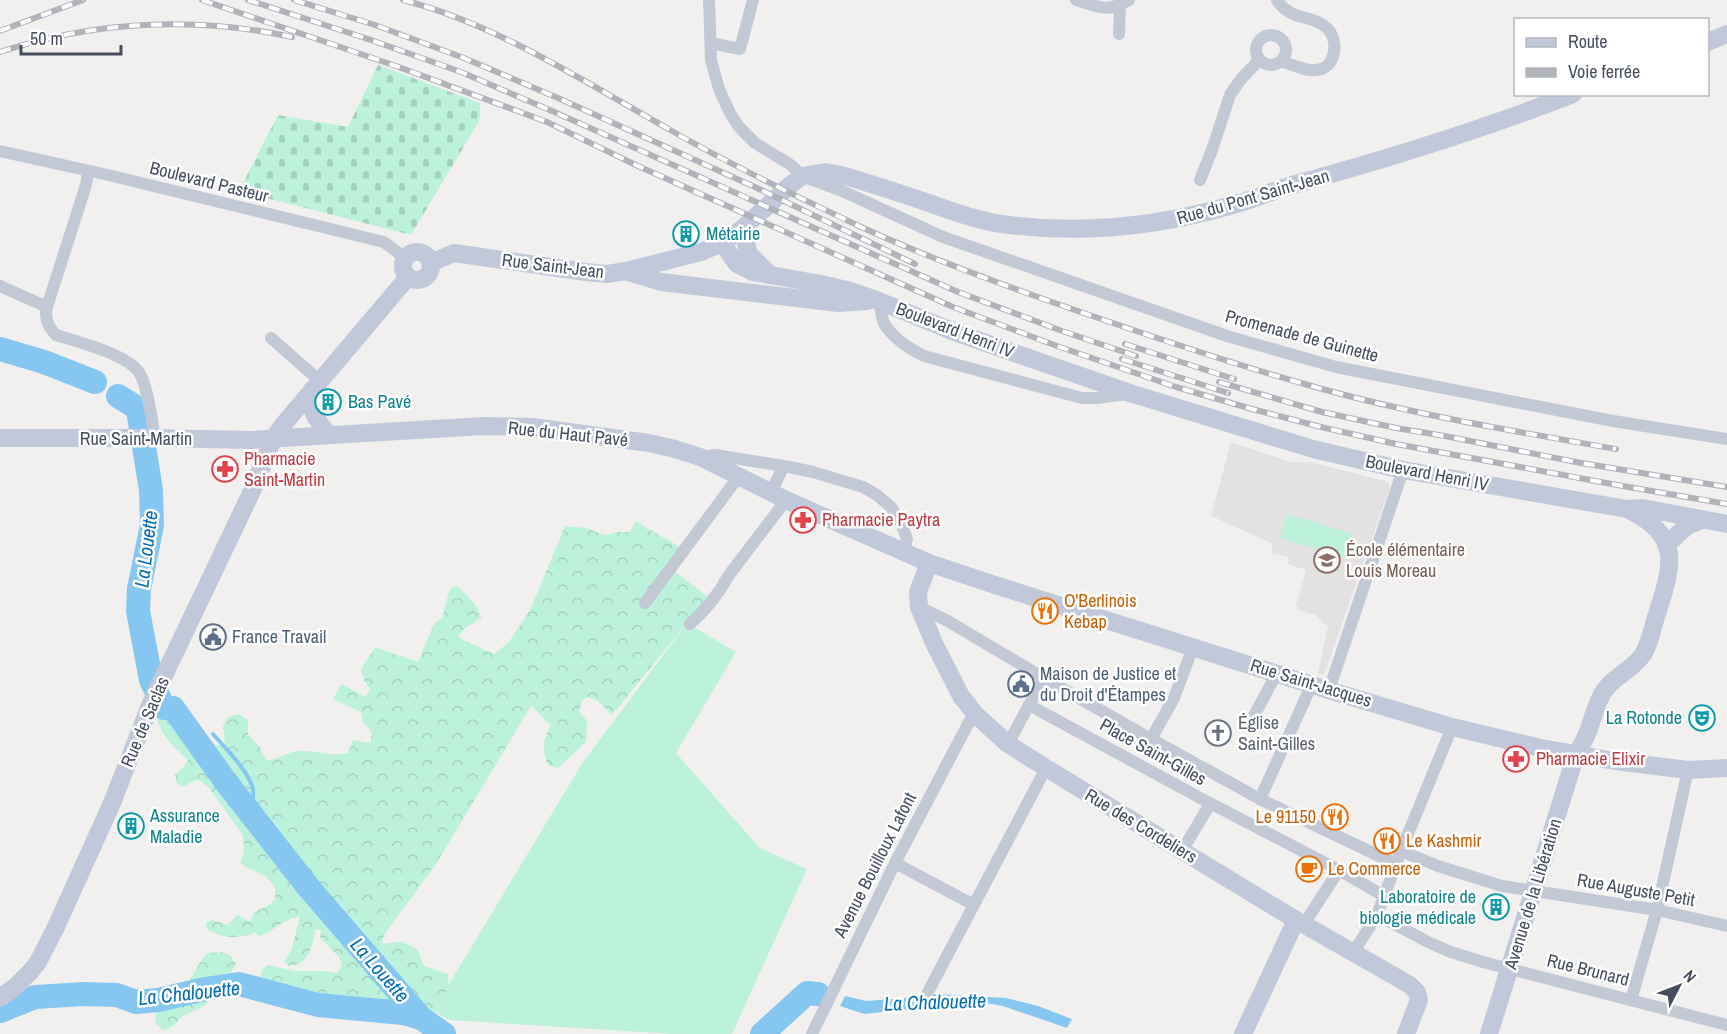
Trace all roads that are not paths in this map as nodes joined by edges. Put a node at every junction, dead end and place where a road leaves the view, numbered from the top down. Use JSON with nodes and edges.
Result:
{"nodes":[{"id":1,"x":709,"y":0,"type":"edge"},
{"id":2,"x":753,"y":0,"type":"edge"},
{"id":3,"x":1076,"y":0,"type":"edge"},
{"id":4,"x":1277,"y":0,"type":"edge"},
{"id":5,"x":1124,"y":3,"type":"edge"},
{"id":6,"x":1119,"y":34,"type":"dead end"},
{"id":7,"x":1727,"y":34,"type":"edge"},
{"id":8,"x":1709,"y":41,"type":"edge"},
{"id":9,"x":711,"y":44,"type":"junction"},
{"id":10,"x":1259,"y":60,"type":"junction"},
{"id":11,"x":1281,"y":61,"type":"junction"},
{"id":12,"x":1567,"y":96,"type":"edge"},
{"id":13,"x":0,"y":151,"type":"edge"},
{"id":14,"x":88,"y":171,"type":"junction"},
{"id":15,"x":1200,"y":180,"type":"dead end"},
{"id":16,"x":795,"y":182,"type":"junction"},
{"id":17,"x":891,"y":190,"type":"junction"},
{"id":18,"x":883,"y":211,"type":"junction"},
{"id":19,"x":742,"y":229,"type":"junction"},
{"id":20,"x":722,"y":243,"type":"junction"},
{"id":21,"x":405,"y":258,"type":"junction"},
{"id":22,"x":430,"y":263,"type":"junction"},
{"id":23,"x":626,"y":271,"type":"junction"},
{"id":24,"x":769,"y":274,"type":"junction"},
{"id":25,"x":408,"y":277,"type":"junction"},
{"id":26,"x":0,"y":286,"type":"edge"},
{"id":27,"x":879,"y":301,"type":"junction"},
{"id":28,"x":47,"y":307,"type":"junction"},
{"id":29,"x":272,"y":338,"type":"dead end"},
{"id":30,"x":316,"y":386,"type":"junction"},
{"id":31,"x":1133,"y":394,"type":"junction"},
{"id":32,"x":329,"y":435,"type":"junction"},
{"id":33,"x":0,"y":438,"type":"edge"},
{"id":34,"x":154,"y":438,"type":"junction"},
{"id":35,"x":273,"y":439,"type":"junction"},
{"id":36,"x":1727,"y":439,"type":"edge"},
{"id":37,"x":700,"y":457,"type":"junction"},
{"id":38,"x":784,"y":465,"type":"junction"},
{"id":39,"x":1403,"y":471,"type":"junction"},
{"id":40,"x":739,"y":476,"type":"junction"},
{"id":41,"x":779,"y":496,"type":"junction"},
{"id":42,"x":1627,"y":509,"type":"junction"},
{"id":43,"x":1702,"y":520,"type":"junction"},
{"id":44,"x":1727,"y":524,"type":"edge"},
{"id":45,"x":1666,"y":545,"type":"junction"},
{"id":46,"x":904,"y":552,"type":"junction"},
{"id":47,"x":929,"y":563,"type":"junction"},
{"id":48,"x":645,"y":603,"type":"dead end"},
{"id":49,"x":919,"y":607,"type":"junction"},
{"id":50,"x":690,"y":624,"type":"dead end"},
{"id":51,"x":1193,"y":646,"type":"junction"},
{"id":52,"x":1277,"y":673,"type":"junction"},
{"id":53,"x":1044,"y":678,"type":"junction"},
{"id":54,"x":1320,"y":687,"type":"junction"},
{"id":55,"x":1029,"y":705,"type":"junction"},
{"id":56,"x":976,"y":716,"type":"junction"},
{"id":57,"x":1250,"y":723,"type":"dead end"},
{"id":58,"x":1452,"y":727,"type":"junction"},
{"id":59,"x":1151,"y":739,"type":"junction"},
{"id":60,"x":1008,"y":744,"type":"junction"},
{"id":61,"x":1576,"y":754,"type":"junction"},
{"id":62,"x":1046,"y":768,"type":"junction"},
{"id":63,"x":1727,"y":768,"type":"edge"},
{"id":64,"x":1688,"y":770,"type":"junction"},
{"id":65,"x":1260,"y":799,"type":"junction"},
{"id":66,"x":1210,"y":804,"type":"junction"},
{"id":67,"x":1182,"y":851,"type":"junction"},
{"id":68,"x":1401,"y":851,"type":"junction"},
{"id":69,"x":895,"y":863,"type":"junction"},
{"id":70,"x":1396,"y":864,"type":"junction"},
{"id":71,"x":1339,"y":870,"type":"junction"},
{"id":72,"x":1535,"y":891,"type":"junction"},
{"id":73,"x":1384,"y":896,"type":"junction"},
{"id":74,"x":974,"y":905,"type":"junction"},
{"id":75,"x":1657,"y":910,"type":"junction"},
{"id":76,"x":1377,"y":915,"type":"junction"},
{"id":77,"x":1300,"y":922,"type":"junction"},
{"id":78,"x":1727,"y":926,"type":"edge"},
{"id":79,"x":1353,"y":953,"type":"junction"},
{"id":80,"x":1510,"y":969,"type":"junction"},
{"id":81,"x":928,"y":992,"type":"dead end"},
{"id":82,"x":1,"y":995,"type":"edge"},
{"id":83,"x":1631,"y":1000,"type":"junction"},
{"id":84,"x":1727,"y":1025,"type":"edge"},
{"id":85,"x":812,"y":1034,"type":"edge"},
{"id":86,"x":1243,"y":1034,"type":"edge"},
{"id":87,"x":1406,"y":1034,"type":"edge"},
{"id":88,"x":1489,"y":1034,"type":"edge"}],
"edges":[{"from":1,"to":9,"type":"street","name":"Promenade de Guinette"},
{"from":2,"to":9,"type":"street"},
{"from":3,"to":5,"type":"street"},
{"from":4,"to":11,"type":"street"},
{"from":5,"to":6,"type":"street"},
{"from":7,"to":8,"type":"street"},
{"from":9,"to":16,"type":"street","name":"Promenade de Guinette"},
{"from":10,"to":11,"type":"street"},
{"from":10,"to":11,"type":"street"},
{"from":10,"to":15,"type":"street"},
{"from":12,"to":17,"type":"street","name":"Rue du Pont Saint-Jean"},
{"from":13,"to":14,"type":"street","name":"Boulevard Pasteur"},
{"from":14,"to":21,"type":"street","name":"Boulevard Pasteur"},
{"from":14,"to":28,"type":"street"},
{"from":16,"to":17,"type":"street","name":"Rue du Pont Saint-Jean"},
{"from":16,"to":18,"type":"street","name":"Promenade de Guinette"},
{"from":16,"to":19,"type":"street","name":"Rue Saint-Jean"},
{"from":17,"to":18,"type":"street"},
{"from":18,"to":36,"type":"street","name":"Promenade de Guinette"},
{"from":19,"to":20,"type":"street","name":"Rue Saint-Jean"},
{"from":19,"to":24,"type":"street"},
{"from":20,"to":23,"type":"street","name":"Rue Saint-Jean"},
{"from":20,"to":24,"type":"street","name":"Boulevard Henri IV"},
{"from":21,"to":22,"type":"street"},
{"from":21,"to":25,"type":"street"},
{"from":22,"to":23,"type":"street","name":"Rue Saint-Jean"},
{"from":22,"to":25,"type":"street"},
{"from":23,"to":27,"type":"street","name":"Boulevard Henri IV"},
{"from":24,"to":27,"type":"street","name":"Boulevard Henri IV"},
{"from":25,"to":30,"type":"street"},
{"from":26,"to":28,"type":"street"},
{"from":27,"to":31,"type":"street","name":"Boulevard Henri IV"},
{"from":27,"to":31,"type":"street","name":"Boulevard Henri IV"},
{"from":28,"to":34,"type":"street"},
{"from":29,"to":30,"type":"street"},
{"from":30,"to":32,"type":"street"},
{"from":30,"to":35,"type":"street"},
{"from":31,"to":39,"type":"street","name":"Boulevard Henri IV"},
{"from":32,"to":35,"type":"street","name":"Rue du Haut Pavé"},
{"from":32,"to":37,"type":"street","name":"Rue du Haut Pavé"},
{"from":33,"to":34,"type":"street","name":"Rue Saint-Martin"},
{"from":34,"to":35,"type":"street","name":"Rue Saint-Martin"},
{"from":35,"to":82,"type":"street","name":"Rue de Saclas"},
{"from":37,"to":38,"type":"street"},
{"from":37,"to":40,"type":"street","name":"Rue du Haut Pavé"},
{"from":38,"to":41,"type":"street"},
{"from":38,"to":46,"type":"street"},
{"from":39,"to":42,"type":"street","name":"Boulevard Henri IV"},
{"from":39,"to":54,"type":"street"},
{"from":40,"to":41,"type":"street","name":"Rue du Haut Pavé"},
{"from":40,"to":48,"type":"street"},
{"from":41,"to":46,"type":"street","name":"Rue du Haut Pavé"},
{"from":41,"to":50,"type":"street"},
{"from":42,"to":43,"type":"street","name":"Boulevard Henri IV"},
{"from":42,"to":45,"type":"street"},
{"from":43,"to":44,"type":"street","name":"Boulevard Henri IV"},
{"from":43,"to":45,"type":"street"},
{"from":45,"to":61,"type":"street","name":"Avenue de la Libération"},
{"from":46,"to":47,"type":"street","name":"Rue Saint-Jacques"},
{"from":47,"to":49,"type":"street"},
{"from":47,"to":51,"type":"street","name":"Rue Saint-Jacques"},
{"from":49,"to":53,"type":"street","name":"Place Saint-Gilles"},
{"from":49,"to":56,"type":"street","name":"Rue des Cordeliers"},
{"from":51,"to":52,"type":"street","name":"Rue Saint-Jacques"},
{"from":51,"to":59,"type":"street"},
{"from":52,"to":54,"type":"street","name":"Rue Saint-Jacques"},
{"from":52,"to":57,"type":"street"},
{"from":53,"to":55,"type":"street"},
{"from":53,"to":59,"type":"street","name":"Place Saint-Gilles"},
{"from":54,"to":58,"type":"street","name":"Rue Saint-Jacques"},
{"from":54,"to":65,"type":"street"},
{"from":55,"to":60,"type":"street"},
{"from":55,"to":66,"type":"street","name":"Place Saint-Gilles"},
{"from":56,"to":60,"type":"street","name":"Rue des Cordeliers"},
{"from":56,"to":69,"type":"street","name":"Avenue Bouilloux Lafont"},
{"from":58,"to":61,"type":"street","name":"Rue Saint-Jacques"},
{"from":58,"to":68,"type":"street"},
{"from":59,"to":65,"type":"street","name":"Place Saint-Gilles"},
{"from":60,"to":62,"type":"street","name":"Rue des Cordeliers"},
{"from":61,"to":64,"type":"street","name":"Rue Saint-Jacques"},
{"from":61,"to":72,"type":"street","name":"Avenue de la Libération"},
{"from":62,"to":67,"type":"street","name":"Rue des Cordeliers"},
{"from":62,"to":74,"type":"street"},
{"from":63,"to":64,"type":"street","name":"Rue Saint-Jacques"},
{"from":64,"to":75,"type":"street"},
{"from":65,"to":70,"type":"street","name":"Place Saint-Gilles"},
{"from":66,"to":67,"type":"street"},
{"from":66,"to":71,"type":"street","name":"Place Saint-Gilles"},
{"from":67,"to":77,"type":"street","name":"Rue des Cordeliers"},
{"from":68,"to":70,"type":"street"},
{"from":68,"to":72,"type":"street","name":"Rue Auguste Petit"},
{"from":69,"to":74,"type":"street"},
{"from":69,"to":85,"type":"street","name":"Avenue Bouilloux Lafont"},
{"from":70,"to":73,"type":"street"},
{"from":71,"to":73,"type":"street","name":"Place Saint-Gilles"},
{"from":71,"to":77,"type":"street"},
{"from":72,"to":75,"type":"street","name":"Rue Auguste Petit"},
{"from":72,"to":80,"type":"street","name":"Avenue de la Libération"},
{"from":73,"to":76,"type":"street"},
{"from":74,"to":81,"type":"street"},
{"from":75,"to":78,"type":"street","name":"Rue Auguste Petit"},
{"from":75,"to":83,"type":"street"},
{"from":76,"to":79,"type":"street"},
{"from":76,"to":80,"type":"street","name":"Rue Brunard"},
{"from":77,"to":79,"type":"street","name":"Rue des Cordeliers"},
{"from":77,"to":86,"type":"street"},
{"from":79,"to":87,"type":"street","name":"Rue des Cordeliers"},
{"from":80,"to":83,"type":"street","name":"Rue Brunard"},
{"from":80,"to":88,"type":"street","name":"Avenue de la Libération"},
{"from":83,"to":84,"type":"street","name":"Rue Brunard"}]}
